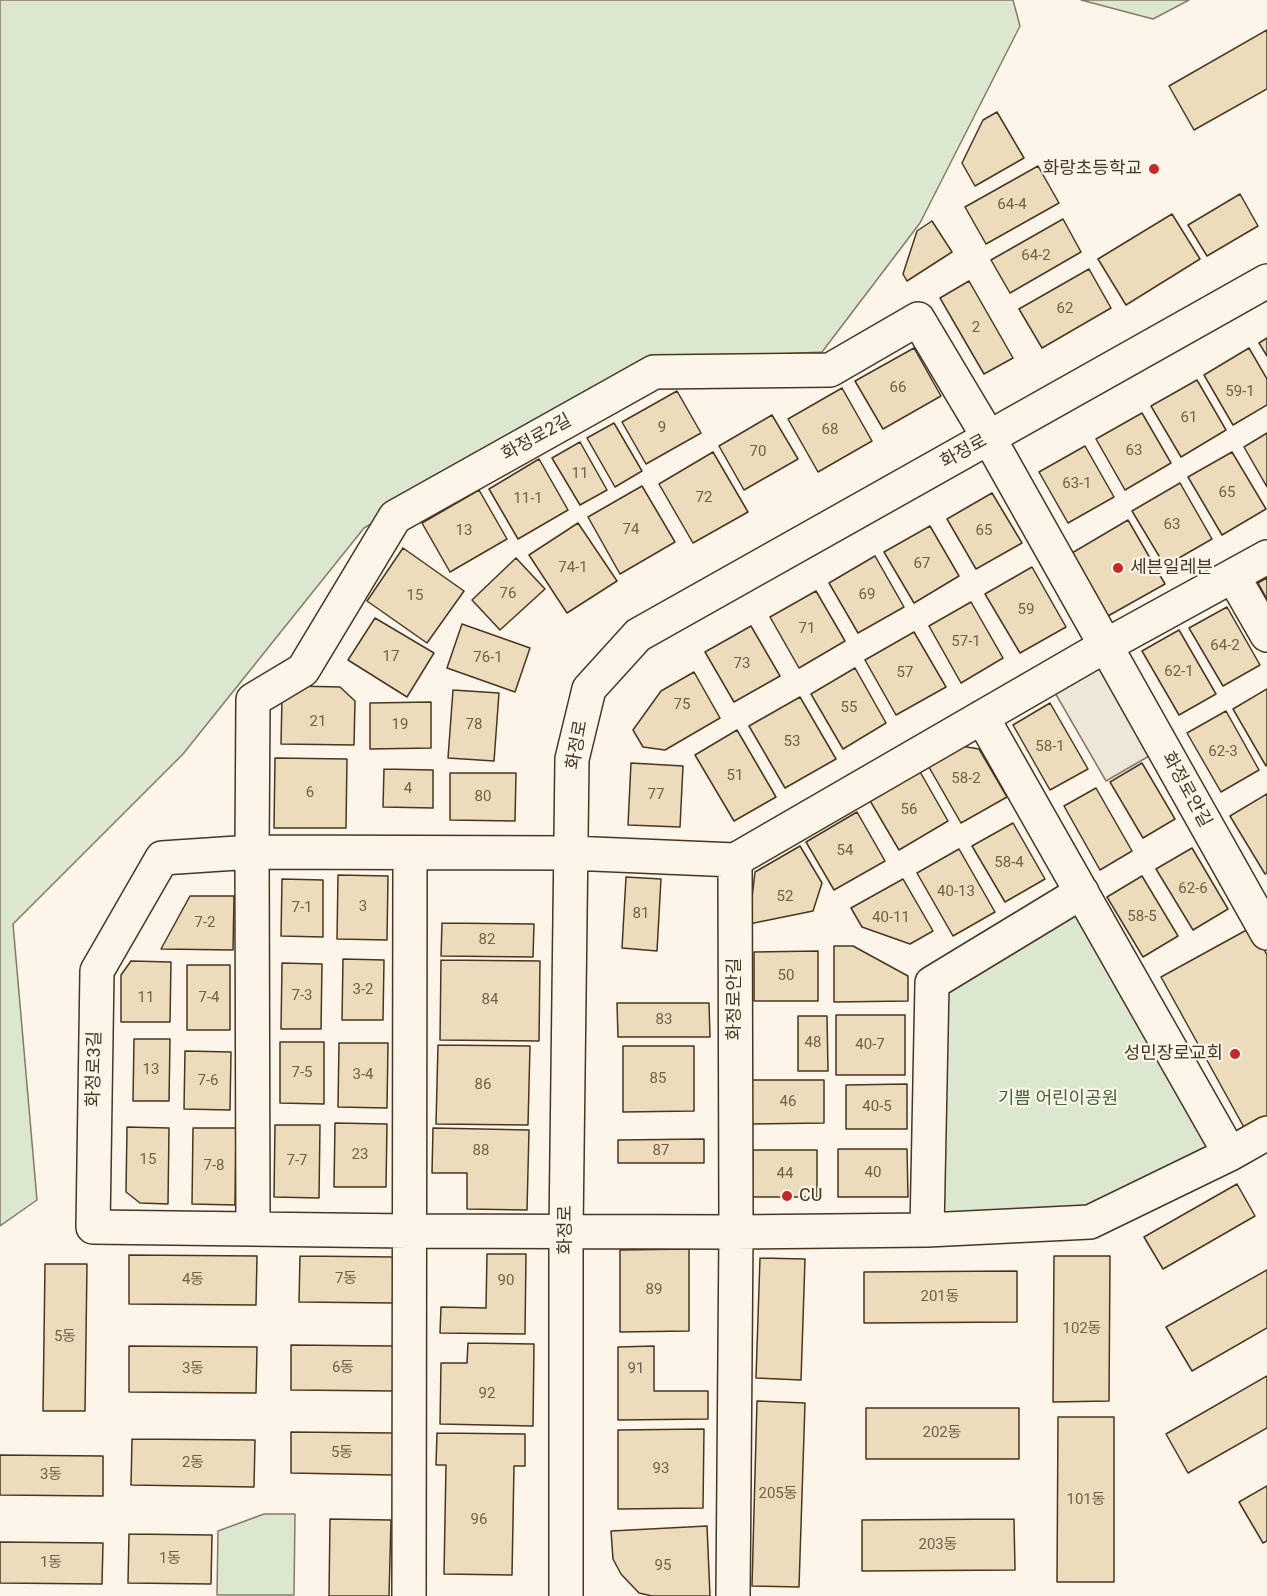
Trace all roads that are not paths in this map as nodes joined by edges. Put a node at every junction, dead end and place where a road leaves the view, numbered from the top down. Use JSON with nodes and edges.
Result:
{"nodes":[{"id":1,"x":1267,"y":281,"type":"edge"},
{"id":2,"x":988,"y":438,"type":"junction"},
{"id":3,"x":1267,"y":557,"type":"edge"},
{"id":4,"x":1233,"y":576,"type":"junction"},
{"id":5,"x":1267,"y":635,"type":"edge"},
{"id":6,"x":1105,"y":646,"type":"junction"},
{"id":7,"x":982,"y":717,"type":"junction"},
{"id":8,"x":252,"y":852,"type":"junction"},
{"id":9,"x":410,"y":853,"type":"junction"},
{"id":10,"x":570,"y":853,"type":"junction"},
{"id":11,"x":735,"y":860,"type":"junction"},
{"id":12,"x":1082,"y":892,"type":"junction"},
{"id":13,"x":1267,"y":933,"type":"edge"},
{"id":14,"x":1267,"y":1133,"type":"edge"},
{"id":15,"x":1230,"y":1154,"type":"junction"},
{"id":16,"x":253,"y":1229,"type":"junction"},
{"id":17,"x":927,"y":1230,"type":"junction"},
{"id":18,"x":408,"y":1231,"type":"junction"},
{"id":19,"x":566,"y":1231,"type":"junction"},
{"id":20,"x":736,"y":1232,"type":"junction"},
{"id":21,"x":409,"y":1596,"type":"edge"},
{"id":22,"x":566,"y":1596,"type":"edge"},
{"id":23,"x":733,"y":1596,"type":"edge"}],
"edges":[{"from":1,"to":2,"type":"street","name":"화정로"},
{"from":2,"to":6,"type":"street","name":"화정로안길"},
{"from":2,"to":8,"type":"street","name":"화정로2길"},
{"from":2,"to":10,"type":"street","name":"화정로"},
{"from":3,"to":4,"type":"street"},
{"from":4,"to":5,"type":"street"},
{"from":4,"to":6,"type":"street"},
{"from":6,"to":7,"type":"street"},
{"from":6,"to":13,"type":"street","name":"화정로안길"},
{"from":7,"to":11,"type":"street"},
{"from":7,"to":12,"type":"street"},
{"from":8,"to":9,"type":"street","name":"화정로3길"},
{"from":8,"to":16,"type":"street"},
{"from":8,"to":16,"type":"street","name":"화정로3길"},
{"from":9,"to":10,"type":"street","name":"화정로3길"},
{"from":9,"to":18,"type":"street"},
{"from":10,"to":11,"type":"street","name":"화정로3길"},
{"from":10,"to":19,"type":"street","name":"화정로"},
{"from":11,"to":20,"type":"street","name":"화정로안길"},
{"from":12,"to":15,"type":"street"},
{"from":12,"to":17,"type":"street"},
{"from":14,"to":15,"type":"street"},
{"from":15,"to":17,"type":"street"},
{"from":16,"to":18,"type":"street","name":"화정로3길"},
{"from":17,"to":20,"type":"street"},
{"from":18,"to":19,"type":"street","name":"화정로3길"},
{"from":18,"to":21,"type":"street"},
{"from":19,"to":20,"type":"street","name":"화정로3길"},
{"from":19,"to":22,"type":"street","name":"화정로"},
{"from":20,"to":23,"type":"street","name":"화정로안길"}]}
